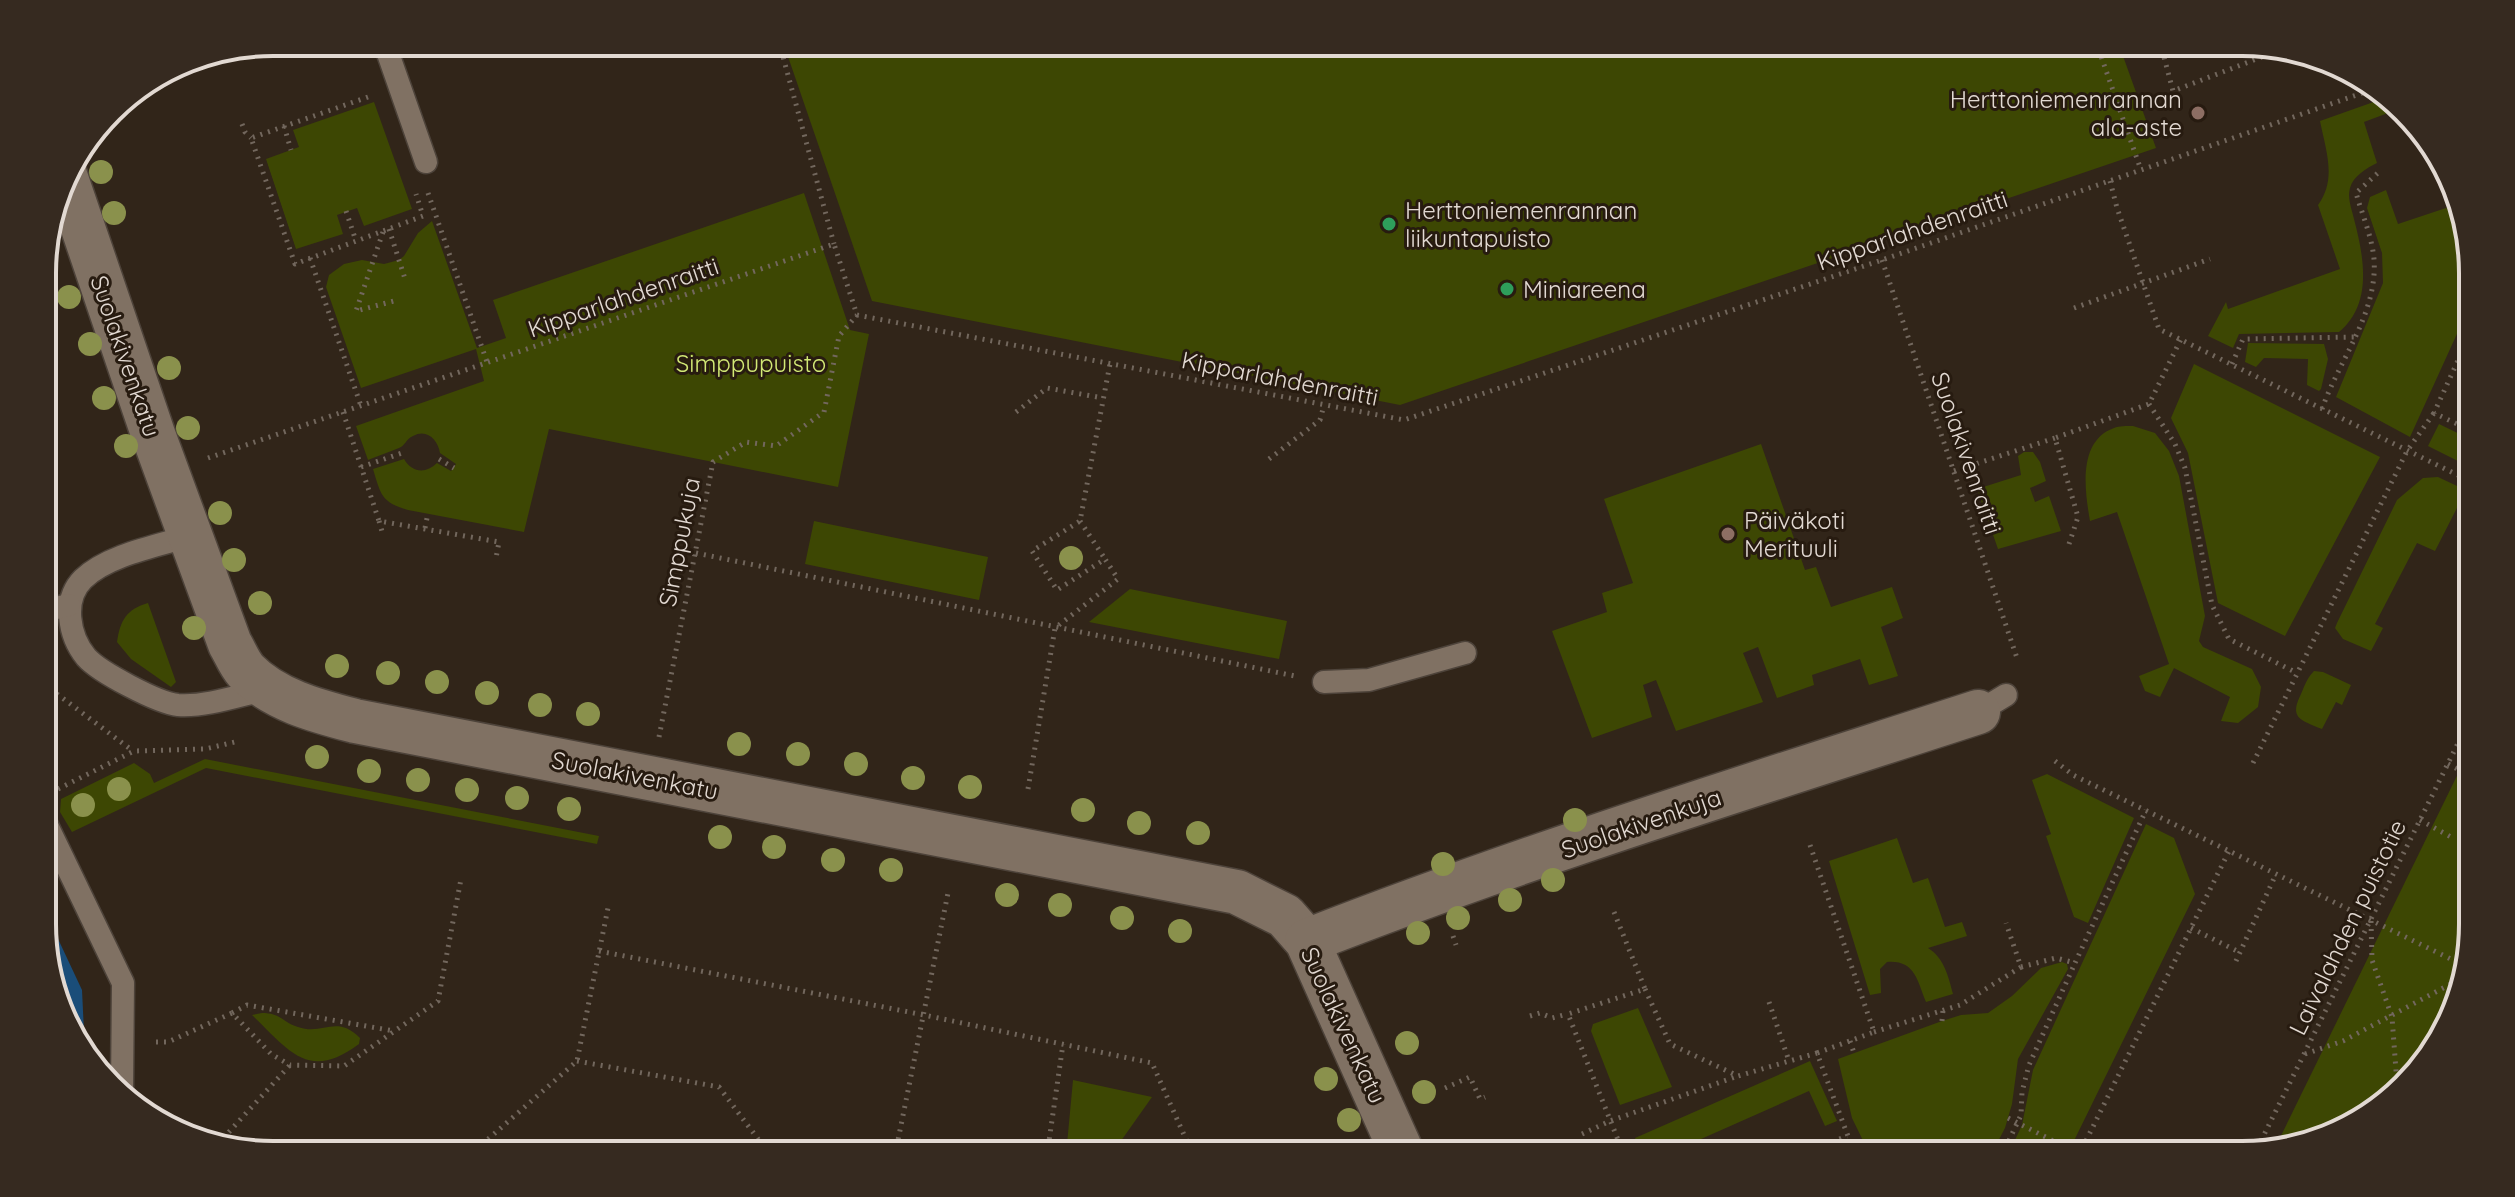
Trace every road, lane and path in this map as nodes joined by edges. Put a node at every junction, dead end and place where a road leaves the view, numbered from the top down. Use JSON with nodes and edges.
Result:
{"nodes":[{"id":1,"x":389,"y":56,"type":"edge"},
{"id":2,"x":783,"y":56,"type":"edge"},
{"id":3,"x":2101,"y":56,"type":"edge"},
{"id":4,"x":2164,"y":56,"type":"edge"},
{"id":5,"x":2262,"y":57,"type":"edge"},
{"id":6,"x":380,"y":93,"type":"dead end"},
{"id":7,"x":2362,"y":93,"type":"edge"},
{"id":8,"x":242,"y":124,"type":"dead end"},
{"id":9,"x":284,"y":126,"type":"junction"},
{"id":10,"x":251,"y":138,"type":"junction"},
{"id":11,"x":291,"y":150,"type":"dead end"},
{"id":12,"x":426,"y":162,"type":"joint"},
{"id":13,"x":2141,"y":170,"type":"junction"},
{"id":14,"x":2380,"y":171,"type":"dead end"},
{"id":15,"x":2110,"y":181,"type":"junction"},
{"id":16,"x":414,"y":189,"type":"dead end"},
{"id":17,"x":72,"y":194,"type":"edge"},
{"id":18,"x":346,"y":211,"type":"dead end"},
{"id":19,"x":435,"y":212,"type":"junction"},
{"id":20,"x":423,"y":216,"type":"junction"},
{"id":21,"x":386,"y":230,"type":"junction"},
{"id":22,"x":356,"y":241,"type":"junction"},
{"id":23,"x":834,"y":244,"type":"junction"},
{"id":24,"x":291,"y":253,"type":"junction"},
{"id":25,"x":282,"y":256,"type":"dead end"},
{"id":26,"x":310,"y":258,"type":"junction"},
{"id":27,"x":2210,"y":259,"type":"dead end"},
{"id":28,"x":1882,"y":260,"type":"junction"},
{"id":29,"x":406,"y":282,"type":"dead end"},
{"id":30,"x":2143,"y":284,"type":"junction"},
{"id":31,"x":394,"y":301,"type":"dead end"},
{"id":32,"x":2074,"y":308,"type":"dead end"},
{"id":33,"x":857,"y":315,"type":"junction"},
{"id":34,"x":2354,"y":337,"type":"junction"},
{"id":35,"x":2181,"y":339,"type":"junction"},
{"id":36,"x":2459,"y":358,"type":"edge"},
{"id":37,"x":487,"y":362,"type":"junction"},
{"id":38,"x":1110,"y":364,"type":"junction"},
{"id":39,"x":2232,"y":364,"type":"junction"},
{"id":40,"x":1103,"y":398,"type":"junction"},
{"id":41,"x":2149,"y":404,"type":"junction"},
{"id":42,"x":1324,"y":405,"type":"junction"},
{"id":43,"x":361,"y":406,"type":"junction"},
{"id":44,"x":2322,"y":409,"type":"junction"},
{"id":45,"x":343,"y":412,"type":"junction"},
{"id":46,"x":1016,"y":412,"type":"dead end"},
{"id":47,"x":2434,"y":413,"type":"junction"},
{"id":48,"x":2459,"y":425,"type":"edge"},
{"id":49,"x":2055,"y":438,"type":"junction"},
{"id":50,"x":2407,"y":451,"type":"junction"},
{"id":51,"x":402,"y":453,"type":"dead end"},
{"id":52,"x":221,"y":454,"type":"dead end"},
{"id":53,"x":439,"y":459,"type":"dead end"},
{"id":54,"x":1269,"y":459,"type":"dead end"},
{"id":55,"x":361,"y":467,"type":"junction"},
{"id":56,"x":454,"y":468,"type":"dead end"},
{"id":57,"x":1954,"y":471,"type":"junction"},
{"id":58,"x":2459,"y":476,"type":"edge"},
{"id":59,"x":428,"y":513,"type":"dead end"},
{"id":60,"x":379,"y":521,"type":"junction"},
{"id":61,"x":1080,"y":521,"type":"junction"},
{"id":62,"x":425,"y":528,"type":"junction"},
{"id":63,"x":383,"y":535,"type":"dead end"},
{"id":64,"x":190,"y":536,"type":"junction"},
{"id":65,"x":2069,"y":544,"type":"dead end"},
{"id":66,"x":696,"y":553,"type":"junction"},
{"id":67,"x":496,"y":558,"type":"dead end"},
{"id":68,"x":1105,"y":559,"type":"junction"},
{"id":69,"x":69,"y":605,"type":"junction"},
{"id":70,"x":56,"y":608,"type":"edge"},
{"id":71,"x":1055,"y":628,"type":"junction"},
{"id":72,"x":1465,"y":653,"type":"dead end"},
{"id":73,"x":2017,"y":658,"type":"dead end"},
{"id":74,"x":2297,"y":673,"type":"junction"},
{"id":75,"x":1324,"y":682,"type":"joint"},
{"id":76,"x":268,"y":689,"type":"junction"},
{"id":77,"x":56,"y":693,"type":"edge"},
{"id":78,"x":1992,"y":703,"type":"dead end"},
{"id":79,"x":662,"y":717,"type":"dead end"},
{"id":80,"x":239,"y":741,"type":"dead end"},
{"id":81,"x":2459,"y":742,"type":"edge"},
{"id":82,"x":134,"y":751,"type":"junction"},
{"id":83,"x":2055,"y":761,"type":"dead end"},
{"id":84,"x":2253,"y":763,"type":"dead end"},
{"id":85,"x":2448,"y":764,"type":"junction"},
{"id":86,"x":2459,"y":770,"type":"edge"},
{"id":87,"x":1028,"y":789,"type":"dead end"},
{"id":88,"x":57,"y":790,"type":"dead end"},
{"id":89,"x":2146,"y":810,"type":"junction"},
{"id":90,"x":2420,"y":820,"type":"junction"},
{"id":91,"x":2451,"y":837,"type":"dead end"},
{"id":92,"x":56,"y":844,"type":"edge"},
{"id":93,"x":1810,"y":845,"type":"dead end"},
{"id":94,"x":2229,"y":851,"type":"junction"},
{"id":95,"x":2276,"y":874,"type":"junction"},
{"id":96,"x":461,"y":879,"type":"dead end"},
{"id":97,"x":948,"y":893,"type":"dead end"},
{"id":98,"x":608,"y":908,"type":"dead end"},
{"id":99,"x":1614,"y":912,"type":"dead end"},
{"id":100,"x":2371,"y":920,"type":"junction"},
{"id":101,"x":2006,"y":923,"type":"dead end"},
{"id":102,"x":2191,"y":928,"type":"junction"},
{"id":103,"x":1453,"y":936,"type":"dead end"},
{"id":104,"x":1307,"y":941,"type":"junction"},
{"id":105,"x":1456,"y":945,"type":"dead end"},
{"id":106,"x":599,"y":951,"type":"junction"},
{"id":107,"x":2239,"y":952,"type":"junction"},
{"id":108,"x":2236,"y":961,"type":"dead end"},
{"id":109,"x":2456,"y":961,"type":"edge"},
{"id":110,"x":2075,"y":963,"type":"junction"},
{"id":111,"x":2021,"y":967,"type":"junction"},
{"id":112,"x":2451,"y":984,"type":"edge"},
{"id":113,"x":1645,"y":989,"type":"junction"},
{"id":114,"x":1769,"y":1002,"type":"dead end"},
{"id":115,"x":1943,"y":1010,"type":"junction"},
{"id":116,"x":232,"y":1013,"type":"junction"},
{"id":117,"x":1568,"y":1014,"type":"junction"},
{"id":118,"x":924,"y":1015,"type":"junction"},
{"id":119,"x":1530,"y":1016,"type":"dead end"},
{"id":120,"x":2392,"y":1017,"type":"junction"},
{"id":121,"x":1942,"y":1021,"type":"dead end"},
{"id":122,"x":394,"y":1031,"type":"junction"},
{"id":123,"x":1874,"y":1032,"type":"junction"},
{"id":124,"x":1850,"y":1041,"type":"junction"},
{"id":125,"x":168,"y":1042,"type":"dead end"},
{"id":126,"x":1063,"y":1044,"type":"junction"},
{"id":127,"x":1817,"y":1053,"type":"junction"},
{"id":128,"x":1854,"y":1053,"type":"dead end"},
{"id":129,"x":2303,"y":1055,"type":"junction"},
{"id":130,"x":577,"y":1061,"type":"junction"},
{"id":131,"x":1789,"y":1061,"type":"junction"},
{"id":132,"x":290,"y":1065,"type":"junction"},
{"id":133,"x":2396,"y":1075,"type":"edge"},
{"id":134,"x":1738,"y":1076,"type":"junction"},
{"id":135,"x":122,"y":1079,"type":"edge"},
{"id":136,"x":1445,"y":1088,"type":"dead end"},
{"id":137,"x":1485,"y":1097,"type":"dead end"},
{"id":138,"x":2008,"y":1118,"type":"dead end"},
{"id":139,"x":1610,"y":1121,"type":"junction"},
{"id":140,"x":2018,"y":1123,"type":"junction"},
{"id":141,"x":1582,"y":1134,"type":"dead end"},
{"id":142,"x":225,"y":1136,"type":"edge"},
{"id":143,"x":1847,"y":1136,"type":"junction"},
{"id":144,"x":2261,"y":1140,"type":"edge"},
{"id":145,"x":486,"y":1141,"type":"edge"},
{"id":146,"x":760,"y":1141,"type":"edge"},
{"id":147,"x":898,"y":1141,"type":"edge"},
{"id":148,"x":1049,"y":1141,"type":"edge"},
{"id":149,"x":1187,"y":1141,"type":"edge"},
{"id":150,"x":1397,"y":1141,"type":"edge"},
{"id":151,"x":1618,"y":1141,"type":"edge"},
{"id":152,"x":1834,"y":1141,"type":"edge"},
{"id":153,"x":1849,"y":1141,"type":"edge"},
{"id":154,"x":2009,"y":1141,"type":"edge"},
{"id":155,"x":2053,"y":1141,"type":"edge"},
{"id":156,"x":2085,"y":1141,"type":"edge"}],
"edges":[{"from":1,"to":12,"type":"lane"},
{"from":2,"to":23,"type":"path"},
{"from":3,"to":13,"type":"path"},
{"from":4,"to":5,"type":"path"},
{"from":6,"to":9,"type":"path"},
{"from":7,"to":13,"type":"path","name":"Kipparlahdenraitti"},
{"from":8,"to":10,"type":"path"},
{"from":9,"to":10,"type":"path"},
{"from":9,"to":11,"type":"path"},
{"from":10,"to":24,"type":"path"},
{"from":12,"to":19,"type":"path"},
{"from":13,"to":15,"type":"path","name":"Kipparlahdenraitti"},
{"from":14,"to":34,"type":"path"},
{"from":15,"to":28,"type":"path","name":"Kipparlahdenraitti"},
{"from":15,"to":30,"type":"path"},
{"from":16,"to":20,"type":"path"},
{"from":17,"to":64,"type":"street","name":"Suolakivenkatu"},
{"from":18,"to":22,"type":"path"},
{"from":19,"to":20,"type":"path"},
{"from":19,"to":37,"type":"path"},
{"from":20,"to":21,"type":"path"},
{"from":21,"to":22,"type":"path"},
{"from":21,"to":29,"type":"path"},
{"from":21,"to":31,"type":"path"},
{"from":22,"to":26,"type":"path"},
{"from":23,"to":33,"type":"path"},
{"from":23,"to":37,"type":"path","name":"Kipparlahdenraitti"},
{"from":24,"to":25,"type":"path"},
{"from":24,"to":26,"type":"path"},
{"from":26,"to":43,"type":"path"},
{"from":27,"to":30,"type":"path"},
{"from":28,"to":42,"type":"path","name":"Kipparlahdenraitti"},
{"from":28,"to":57,"type":"path","name":"Suolakivenraitti"},
{"from":30,"to":32,"type":"path"},
{"from":30,"to":35,"type":"path"},
{"from":33,"to":38,"type":"path","name":"Kipparlahdenraitti"},
{"from":33,"to":66,"type":"path","name":"Simppukuja"},
{"from":34,"to":39,"type":"path"},
{"from":34,"to":44,"type":"path"},
{"from":35,"to":39,"type":"path"},
{"from":35,"to":41,"type":"path"},
{"from":36,"to":47,"type":"path"},
{"from":37,"to":43,"type":"path","name":"Kipparlahdenraitti"},
{"from":38,"to":40,"type":"path"},
{"from":38,"to":42,"type":"path","name":"Kipparlahdenraitti"},
{"from":39,"to":44,"type":"path"},
{"from":40,"to":46,"type":"path"},
{"from":40,"to":61,"type":"path"},
{"from":41,"to":49,"type":"path"},
{"from":41,"to":74,"type":"path"},
{"from":42,"to":54,"type":"path"},
{"from":43,"to":45,"type":"path","name":"Kipparlahdenraitti"},
{"from":44,"to":50,"type":"path"},
{"from":45,"to":52,"type":"path","name":"Kipparlahdenraitti"},
{"from":45,"to":55,"type":"path"},
{"from":47,"to":48,"type":"path"},
{"from":47,"to":50,"type":"path"},
{"from":49,"to":57,"type":"path"},
{"from":49,"to":65,"type":"path"},
{"from":50,"to":58,"type":"path"},
{"from":50,"to":74,"type":"path"},
{"from":51,"to":55,"type":"path"},
{"from":53,"to":56,"type":"path"},
{"from":55,"to":60,"type":"path"},
{"from":57,"to":73,"type":"path","name":"Suolakivenraitti"},
{"from":59,"to":62,"type":"path"},
{"from":60,"to":62,"type":"path"},
{"from":60,"to":63,"type":"path"},
{"from":61,"to":68,"type":"path"},
{"from":61,"to":68,"type":"path"},
{"from":62,"to":67,"type":"path"},
{"from":64,"to":69,"type":"lane"},
{"from":64,"to":76,"type":"street","name":"Suolakivenkatu"},
{"from":66,"to":71,"type":"path"},
{"from":66,"to":79,"type":"path","name":"Simppukuja"},
{"from":68,"to":71,"type":"path"},
{"from":69,"to":70,"type":"lane"},
{"from":69,"to":76,"type":"lane"},
{"from":71,"to":75,"type":"path"},
{"from":71,"to":87,"type":"path"},
{"from":72,"to":75,"type":"lane"},
{"from":74,"to":84,"type":"path"},
{"from":76,"to":104,"type":"street","name":"Suolakivenkatu"},
{"from":77,"to":82,"type":"path"},
{"from":78,"to":104,"type":"street","name":"Suolakivenkuja"},
{"from":80,"to":82,"type":"path"},
{"from":81,"to":85,"type":"path","name":"Laivalahden puistotie"},
{"from":82,"to":88,"type":"path"},
{"from":83,"to":89,"type":"path"},
{"from":85,"to":86,"type":"path"},
{"from":85,"to":90,"type":"path","name":"Laivalahden puistotie"},
{"from":89,"to":94,"type":"path"},
{"from":89,"to":110,"type":"path"},
{"from":90,"to":91,"type":"path"},
{"from":90,"to":100,"type":"path","name":"Laivalahden puistotie"},
{"from":92,"to":135,"type":"lane"},
{"from":93,"to":123,"type":"path"},
{"from":94,"to":95,"type":"path"},
{"from":94,"to":102,"type":"path"},
{"from":95,"to":100,"type":"path"},
{"from":95,"to":107,"type":"path"},
{"from":96,"to":122,"type":"path"},
{"from":97,"to":118,"type":"path"},
{"from":98,"to":106,"type":"path"},
{"from":99,"to":113,"type":"path"},
{"from":100,"to":109,"type":"path"},
{"from":100,"to":120,"type":"path"},
{"from":100,"to":129,"type":"path","name":"Laivalahden puistotie"},
{"from":101,"to":111,"type":"path"},
{"from":102,"to":107,"type":"path"},
{"from":102,"to":156,"type":"path"},
{"from":103,"to":105,"type":"path"},
{"from":104,"to":150,"type":"street","name":"Suolakivenkatu"},
{"from":106,"to":118,"type":"path"},
{"from":106,"to":130,"type":"path"},
{"from":107,"to":108,"type":"path"},
{"from":110,"to":111,"type":"path"},
{"from":110,"to":140,"type":"path"},
{"from":111,"to":115,"type":"path"},
{"from":112,"to":120,"type":"path"},
{"from":113,"to":117,"type":"path"},
{"from":113,"to":134,"type":"path"},
{"from":114,"to":131,"type":"path"},
{"from":115,"to":121,"type":"path"},
{"from":115,"to":123,"type":"path"},
{"from":116,"to":122,"type":"path"},
{"from":116,"to":125,"type":"path"},
{"from":116,"to":132,"type":"path"},
{"from":117,"to":119,"type":"path"},
{"from":117,"to":139,"type":"path"},
{"from":118,"to":126,"type":"path"},
{"from":118,"to":147,"type":"path"},
{"from":120,"to":129,"type":"path"},
{"from":120,"to":133,"type":"path"},
{"from":122,"to":132,"type":"path"},
{"from":123,"to":124,"type":"path"},
{"from":124,"to":127,"type":"path"},
{"from":124,"to":128,"type":"path"},
{"from":126,"to":148,"type":"path"},
{"from":126,"to":149,"type":"path"},
{"from":127,"to":131,"type":"path"},
{"from":127,"to":143,"type":"path"},
{"from":129,"to":144,"type":"path","name":"Laivalahden puistotie"},
{"from":130,"to":145,"type":"path"},
{"from":130,"to":146,"type":"path"},
{"from":131,"to":134,"type":"path"},
{"from":132,"to":142,"type":"path"},
{"from":134,"to":139,"type":"path"},
{"from":136,"to":137,"type":"path"},
{"from":138,"to":140,"type":"path"},
{"from":139,"to":141,"type":"path"},
{"from":139,"to":151,"type":"path"},
{"from":140,"to":154,"type":"path"},
{"from":140,"to":155,"type":"path"},
{"from":143,"to":152,"type":"path"},
{"from":143,"to":153,"type":"path"}]}
